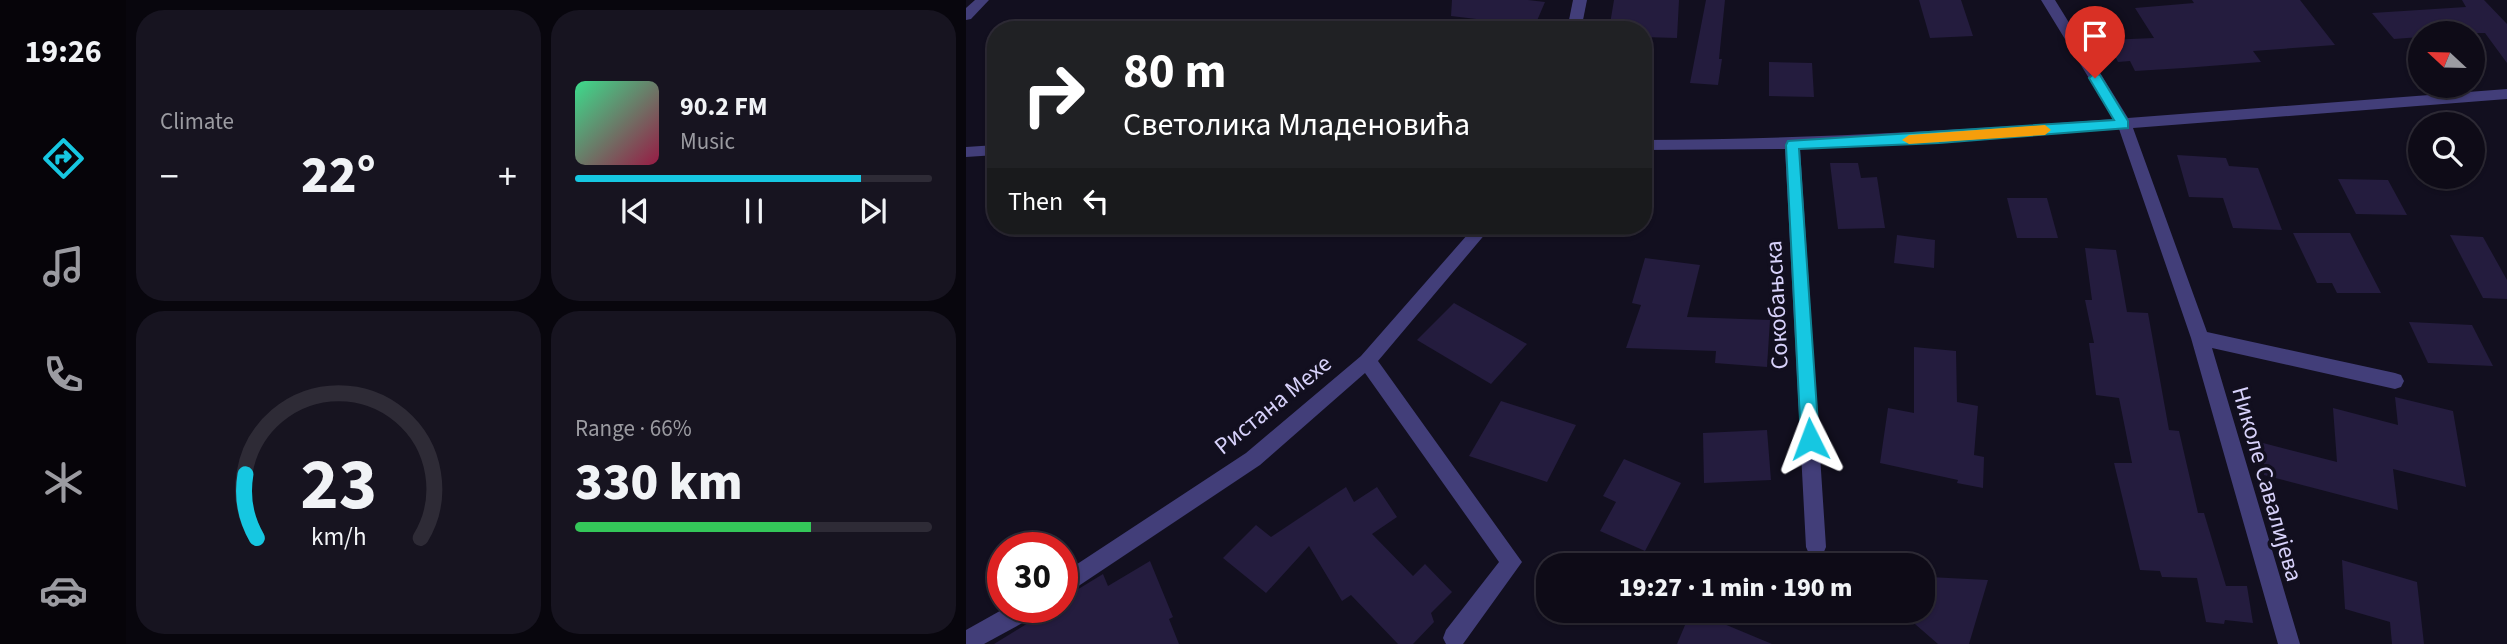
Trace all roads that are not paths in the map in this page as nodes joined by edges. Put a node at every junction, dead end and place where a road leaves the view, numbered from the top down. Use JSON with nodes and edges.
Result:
{"nodes":[{"id":1,"x":982,"y":0,"type":"edge"},
{"id":2,"x":1580,"y":0,"type":"edge"},
{"id":3,"x":2048,"y":0,"type":"edge"},
{"id":4,"x":966,"y":16,"type":"edge"},
{"id":5,"x":1576,"y":21,"type":"edge"},
{"id":6,"x":2507,"y":93,"type":"edge"},
{"id":7,"x":2124,"y":124,"type":"junction"},
{"id":8,"x":1652,"y":145,"type":"edge"},
{"id":9,"x":1792,"y":145,"type":"junction"},
{"id":10,"x":987,"y":151,"type":"edge"},
{"id":11,"x":966,"y":152,"type":"edge"},
{"id":12,"x":1476,"y":235,"type":"edge"},
{"id":13,"x":2200,"y":338,"type":"junction"},
{"id":14,"x":1367,"y":361,"type":"junction"},
{"id":15,"x":2395,"y":381,"type":"dead end"},
{"id":16,"x":1816,"y":547,"type":"dead end"},
{"id":17,"x":1078,"y":576,"type":"edge"},
{"id":18,"x":1000,"y":623,"type":"edge"},
{"id":19,"x":1454,"y":638,"type":"dead end"},
{"id":20,"x":966,"y":642,"type":"edge"},
{"id":21,"x":2289,"y":644,"type":"edge"}],
"edges":[{"from":1,"to":4,"type":"street"},
{"from":2,"to":5,"type":"street"},
{"from":3,"to":7,"type":"street","name":"Николе Савалијева"},
{"from":6,"to":7,"type":"street"},
{"from":7,"to":9,"type":"street"},
{"from":7,"to":13,"type":"street","name":"Николе Савалијева"},
{"from":8,"to":9,"type":"street"},
{"from":9,"to":16,"type":"street","name":"Сокобањска"},
{"from":10,"to":11,"type":"street"},
{"from":12,"to":14,"type":"street","name":"Ристана Мехе"},
{"from":13,"to":15,"type":"street","name":"Николе Савалијева"},
{"from":13,"to":21,"type":"street","name":"Николе Савалијева"},
{"from":14,"to":17,"type":"street","name":"Ристана Мехе"},
{"from":14,"to":19,"type":"street"},
{"from":18,"to":20,"type":"street"}]}
